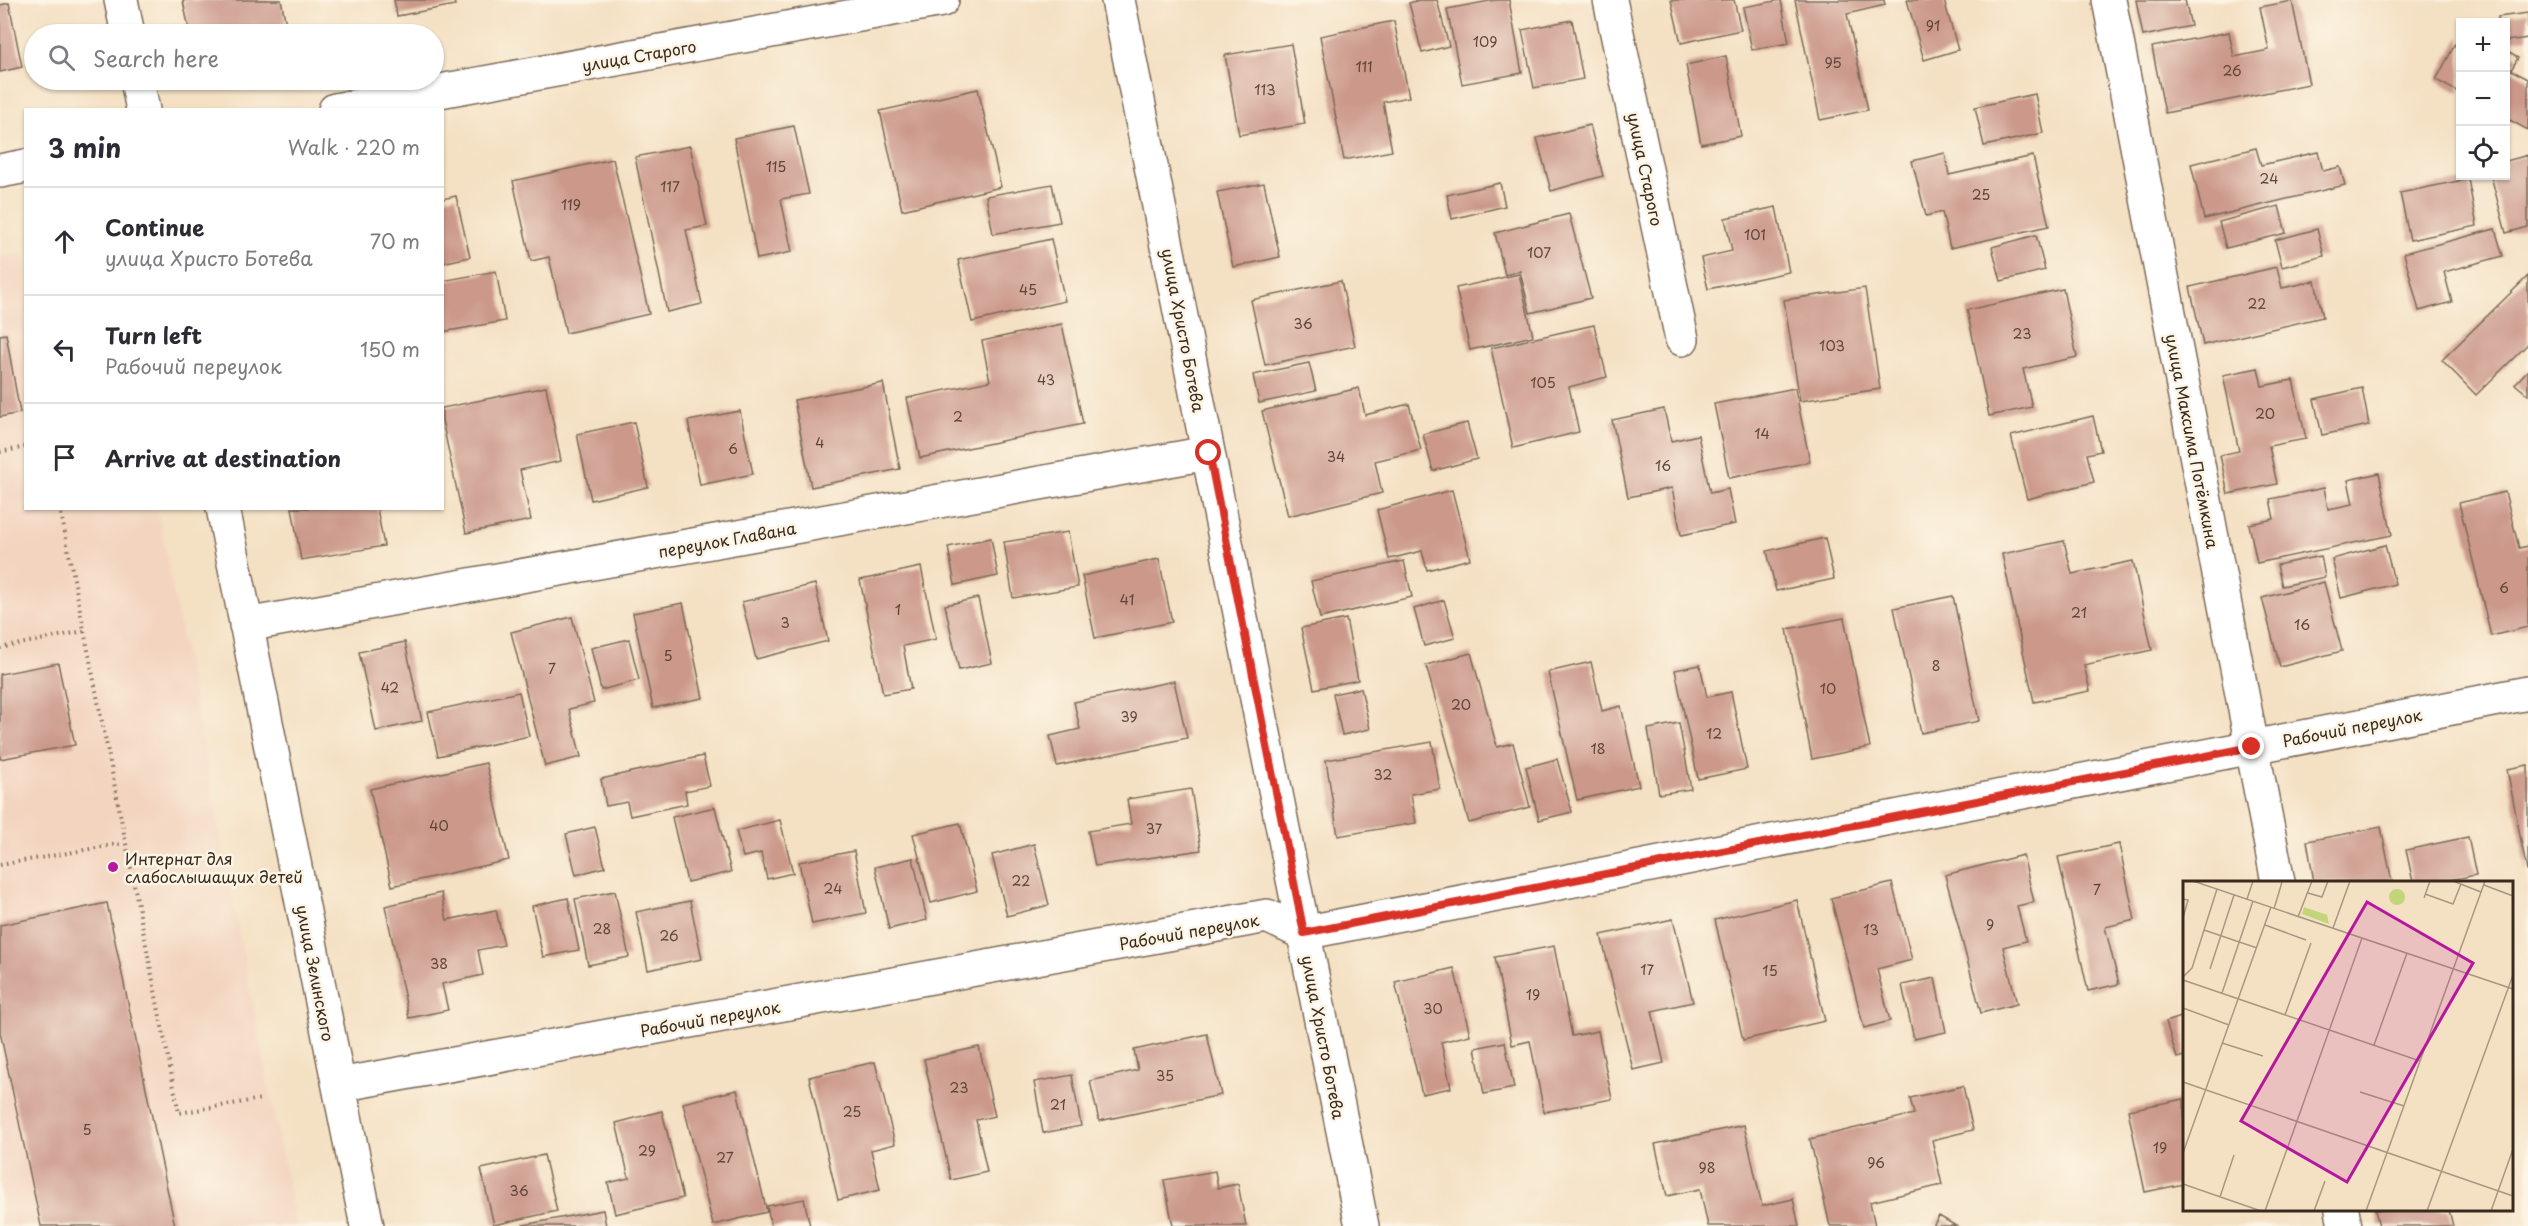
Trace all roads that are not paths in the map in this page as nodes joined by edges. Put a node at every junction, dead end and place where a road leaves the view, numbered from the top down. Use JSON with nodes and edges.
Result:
{"nodes":[{"id":1,"x":121,"y":0,"type":"edge"},
{"id":2,"x":942,"y":0,"type":"edge"},
{"id":3,"x":1118,"y":0,"type":"edge"},
{"id":4,"x":1610,"y":0,"type":"edge"},
{"id":5,"x":2109,"y":0,"type":"edge"},
{"id":6,"x":126,"y":24,"type":"edge"},
{"id":7,"x":139,"y":90,"type":"edge"},
{"id":8,"x":143,"y":108,"type":"edge"},
{"id":9,"x":346,"y":108,"type":"edge"},
{"id":10,"x":24,"y":166,"type":"edge"},
{"id":11,"x":0,"y":171,"type":"edge"},
{"id":12,"x":1682,"y":339,"type":"dead end"},
{"id":13,"x":1209,"y":453,"type":"junction"},
{"id":14,"x":223,"y":510,"type":"edge"},
{"id":15,"x":246,"y":625,"type":"junction"},
{"id":16,"x":2528,"y":693,"type":"edge"},
{"id":17,"x":2252,"y":747,"type":"junction"},
{"id":18,"x":2278,"y":881,"type":"edge"},
{"id":19,"x":1304,"y":933,"type":"junction"},
{"id":20,"x":339,"y":1085,"type":"junction"},
{"id":21,"x":2342,"y":1211,"type":"edge"},
{"id":22,"x":367,"y":1226,"type":"edge"},
{"id":23,"x":1362,"y":1226,"type":"edge"},
{"id":24,"x":2345,"y":1226,"type":"edge"}],
"edges":[{"from":1,"to":6,"type":"street"},
{"from":2,"to":9,"type":"street","name":"улица Старого"},
{"from":3,"to":13,"type":"street","name":"улица Христо Ботева"},
{"from":4,"to":12,"type":"street","name":"улица Старого"},
{"from":5,"to":17,"type":"street","name":"улица Максима Потёмкина"},
{"from":7,"to":8,"type":"street"},
{"from":10,"to":11,"type":"street"},
{"from":13,"to":15,"type":"street","name":"переулок Главана"},
{"from":13,"to":19,"type":"street","name":"улица Христо Ботева"},
{"from":14,"to":15,"type":"street","name":"улица Зелинского"},
{"from":15,"to":20,"type":"street","name":"улица Зелинского"},
{"from":16,"to":17,"type":"street","name":"Рабочий переулок"},
{"from":17,"to":18,"type":"street","name":"улица Максима Потёмкина"},
{"from":17,"to":19,"type":"street","name":"Рабочий переулок"},
{"from":19,"to":20,"type":"street","name":"Рабочий переулок"},
{"from":19,"to":23,"type":"street","name":"улица Христо Ботева"},
{"from":20,"to":22,"type":"street","name":"улица Зелинского"},
{"from":21,"to":24,"type":"street"}]}
